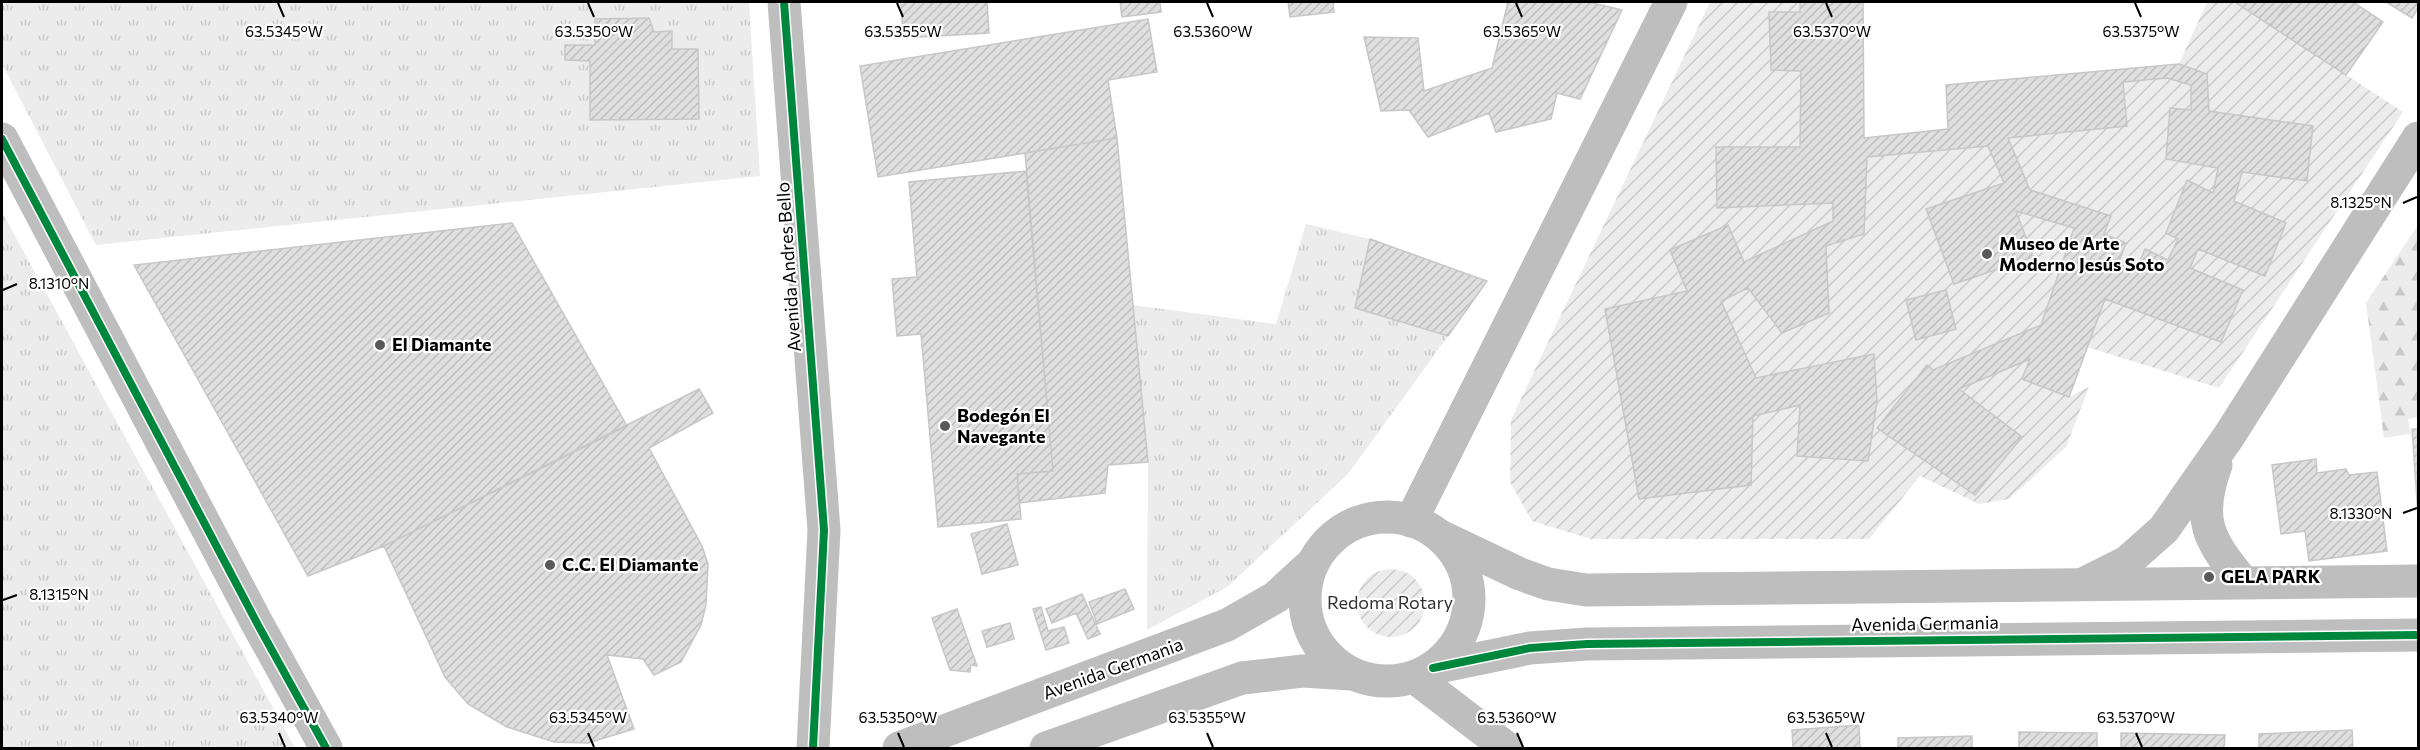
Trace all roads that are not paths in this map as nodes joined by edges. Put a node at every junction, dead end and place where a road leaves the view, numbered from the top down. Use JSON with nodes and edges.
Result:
{"nodes":[{"id":1,"x":784,"y":2,"type":"edge"},
{"id":2,"x":1671,"y":2,"type":"edge"},
{"id":3,"x":2418,"y":138,"type":"edge"},
{"id":4,"x":2,"y":139,"type":"edge"},
{"id":5,"x":2229,"y":436,"type":"junction"},
{"id":6,"x":1411,"y":521,"type":"junction"},
{"id":7,"x":1442,"y":537,"type":"junction"},
{"id":8,"x":1313,"y":563,"type":"junction"},
{"id":9,"x":2418,"y":581,"type":"edge"},
{"id":10,"x":2242,"y":582,"type":"junction"},
{"id":11,"x":2085,"y":583,"type":"junction"},
{"id":12,"x":2418,"y":635,"type":"edge"},
{"id":13,"x":1424,"y":673,"type":"junction"},
{"id":14,"x":1351,"y":674,"type":"junction"},
{"id":15,"x":326,"y":748,"type":"edge"},
{"id":16,"x":813,"y":748,"type":"edge"},
{"id":17,"x":899,"y":748,"type":"edge"},
{"id":18,"x":1046,"y":748,"type":"edge"},
{"id":19,"x":1507,"y":748,"type":"edge"}],
"edges":[{"from":1,"to":16,"type":"street","name":"Avenida Andres Bello"},
{"from":2,"to":6,"type":"street"},
{"from":3,"to":5,"type":"street"},
{"from":4,"to":15,"type":"street"},
{"from":5,"to":10,"type":"street"},
{"from":5,"to":11,"type":"street"},
{"from":6,"to":7,"type":"street"},
{"from":6,"to":8,"type":"street"},
{"from":7,"to":11,"type":"street"},
{"from":7,"to":13,"type":"street"},
{"from":8,"to":14,"type":"street"},
{"from":8,"to":17,"type":"street","name":"Avenida Germania"},
{"from":9,"to":10,"type":"street"},
{"from":10,"to":11,"type":"street"},
{"from":12,"to":13,"type":"street","name":"Avenida Germania"},
{"from":13,"to":14,"type":"street"},
{"from":13,"to":19,"type":"street"},
{"from":14,"to":18,"type":"street"}]}
